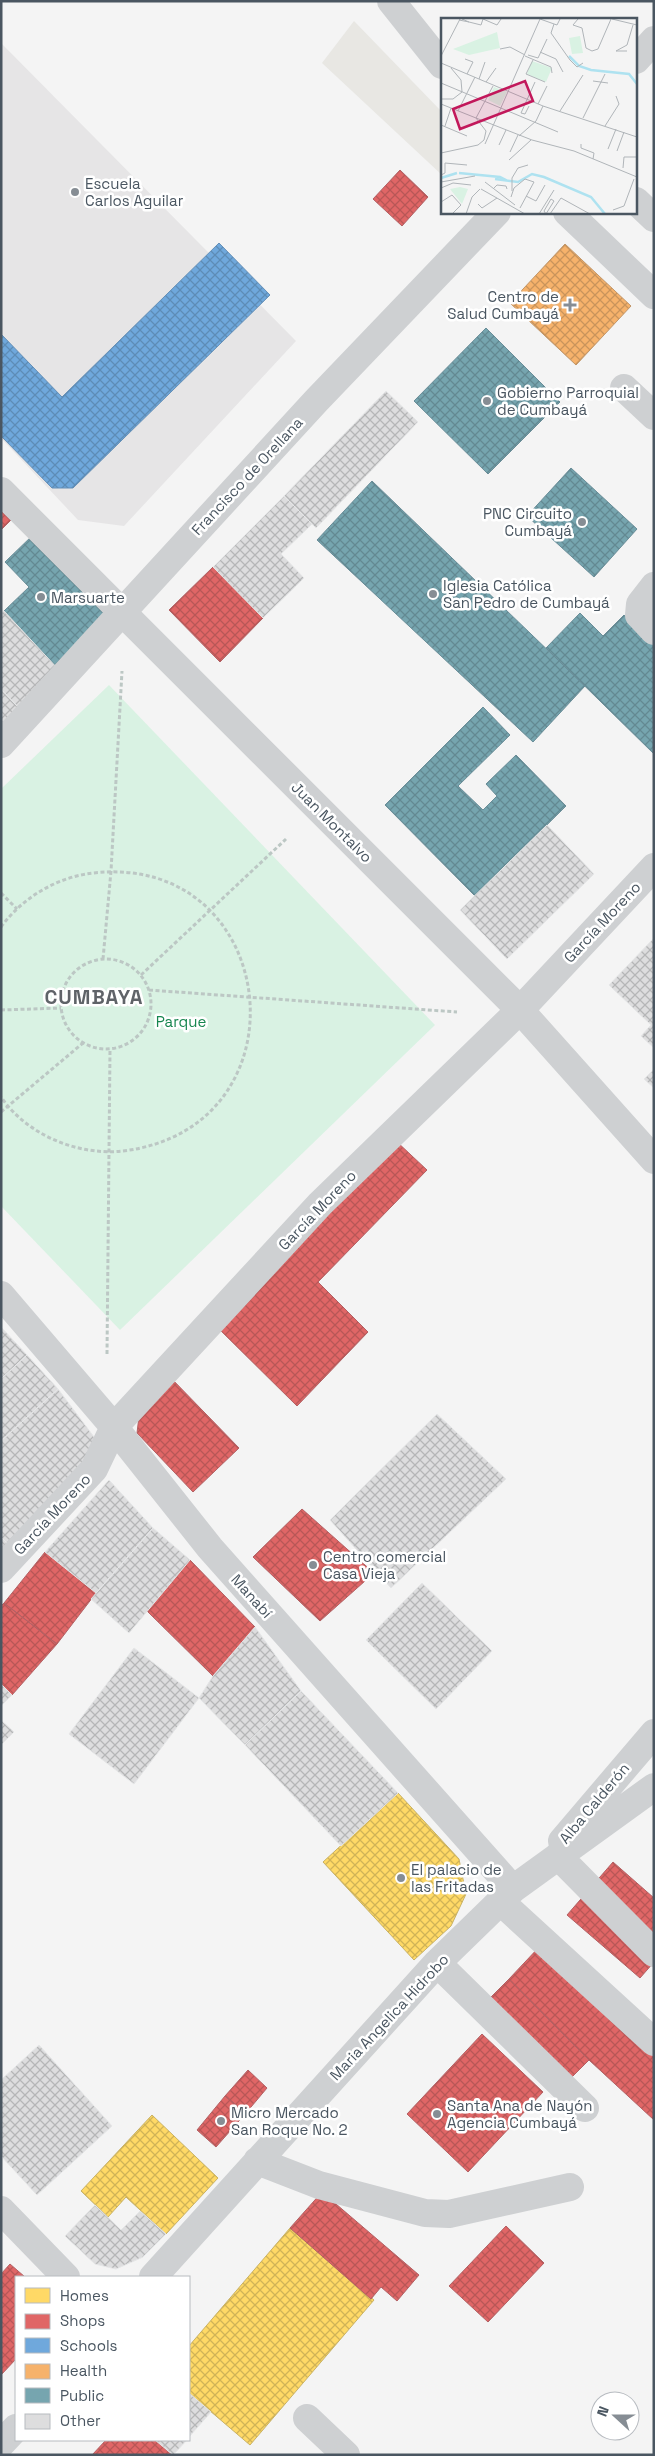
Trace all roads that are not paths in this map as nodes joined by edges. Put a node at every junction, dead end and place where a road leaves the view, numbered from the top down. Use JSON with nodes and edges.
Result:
{"nodes":[{"id":1,"x":391,"y":1,"type":"edge"},
{"id":2,"x":654,"y":40,"type":"edge"},
{"id":3,"x":638,"y":58,"type":"edge"},
{"id":4,"x":441,"y":64,"type":"edge"},
{"id":5,"x":638,"y":203,"type":"edge"},
{"id":6,"x":495,"y":214,"type":"edge"},
{"id":7,"x":569,"y":214,"type":"edge"},
{"id":8,"x":654,"y":218,"type":"edge"},
{"id":9,"x":654,"y":295,"type":"edge"},
{"id":10,"x":624,"y":388,"type":"dead end"},
{"id":11,"x":654,"y":416,"type":"edge"},
{"id":12,"x":1,"y":491,"type":"edge"},
{"id":13,"x":654,"y":586,"type":"edge"},
{"id":14,"x":122,"y":612,"type":"junction"},
{"id":15,"x":654,"y":631,"type":"edge"},
{"id":16,"x":1,"y":744,"type":"edge"},
{"id":17,"x":654,"y":867,"type":"edge"},
{"id":18,"x":520,"y":1010,"type":"junction"},
{"id":19,"x":654,"y":1160,"type":"edge"},
{"id":20,"x":1,"y":1295,"type":"edge"},
{"id":21,"x":114,"y":1427,"type":"junction"},
{"id":22,"x":1,"y":1569,"type":"edge"},
{"id":23,"x":654,"y":1733,"type":"edge"},
{"id":24,"x":654,"y":1787,"type":"edge"},
{"id":25,"x":558,"y":1856,"type":"junction"},
{"id":26,"x":535,"y":1873,"type":"junction"},
{"id":27,"x":507,"y":1895,"type":"junction"},
{"id":28,"x":654,"y":1953,"type":"edge"},
{"id":29,"x":437,"y":1963,"type":"junction"},
{"id":30,"x":654,"y":2042,"type":"edge"},
{"id":31,"x":585,"y":2108,"type":"dead end"},
{"id":32,"x":257,"y":2161,"type":"junction"},
{"id":33,"x":570,"y":2186,"type":"dead end"},
{"id":34,"x":1,"y":2210,"type":"edge"},
{"id":35,"x":65,"y":2276,"type":"edge"},
{"id":36,"x":154,"y":2276,"type":"edge"},
{"id":37,"x":307,"y":2418,"type":"dead end"},
{"id":38,"x":15,"y":2429,"type":"edge"},
{"id":39,"x":1,"y":2444,"type":"edge"},
{"id":40,"x":346,"y":2455,"type":"edge"}],
"edges":[{"from":1,"to":4,"type":"street"},
{"from":2,"to":3,"type":"street"},
{"from":5,"to":8,"type":"street"},
{"from":6,"to":14,"type":"street","name":"Francisco de Orellana"},
{"from":7,"to":9,"type":"street"},
{"from":10,"to":11,"type":"street"},
{"from":12,"to":14,"type":"street","name":"Juan Montalvo"},
{"from":13,"to":15,"type":"street"},
{"from":14,"to":16,"type":"street","name":"Francisco de Orellana"},
{"from":14,"to":18,"type":"street","name":"Juan Montalvo"},
{"from":17,"to":18,"type":"street","name":"García Moreno"},
{"from":18,"to":19,"type":"street","name":"Juan Montalvo"},
{"from":18,"to":21,"type":"street","name":"García Moreno"},
{"from":20,"to":21,"type":"street","name":"Manabí"},
{"from":21,"to":22,"type":"street","name":"García Moreno"},
{"from":21,"to":27,"type":"street","name":"Manabí"},
{"from":23,"to":26,"type":"street","name":"Alba Calderón"},
{"from":24,"to":25,"type":"street","name":"Maria Angelica Hidrobo"},
{"from":25,"to":26,"type":"street","name":"Maria Angelica Hidrobo"},
{"from":25,"to":28,"type":"street"},
{"from":26,"to":27,"type":"street","name":"Maria Angelica Hidrobo"},
{"from":27,"to":29,"type":"street","name":"Maria Angelica Hidrobo"},
{"from":27,"to":30,"type":"street","name":"Manabí"},
{"from":29,"to":31,"type":"street"},
{"from":29,"to":32,"type":"street","name":"Maria Angelica Hidrobo"},
{"from":32,"to":33,"type":"street"},
{"from":32,"to":36,"type":"street","name":"Maria Angelica Hidrobo"},
{"from":34,"to":35,"type":"street"},
{"from":37,"to":40,"type":"street"},
{"from":38,"to":39,"type":"street"}]}
